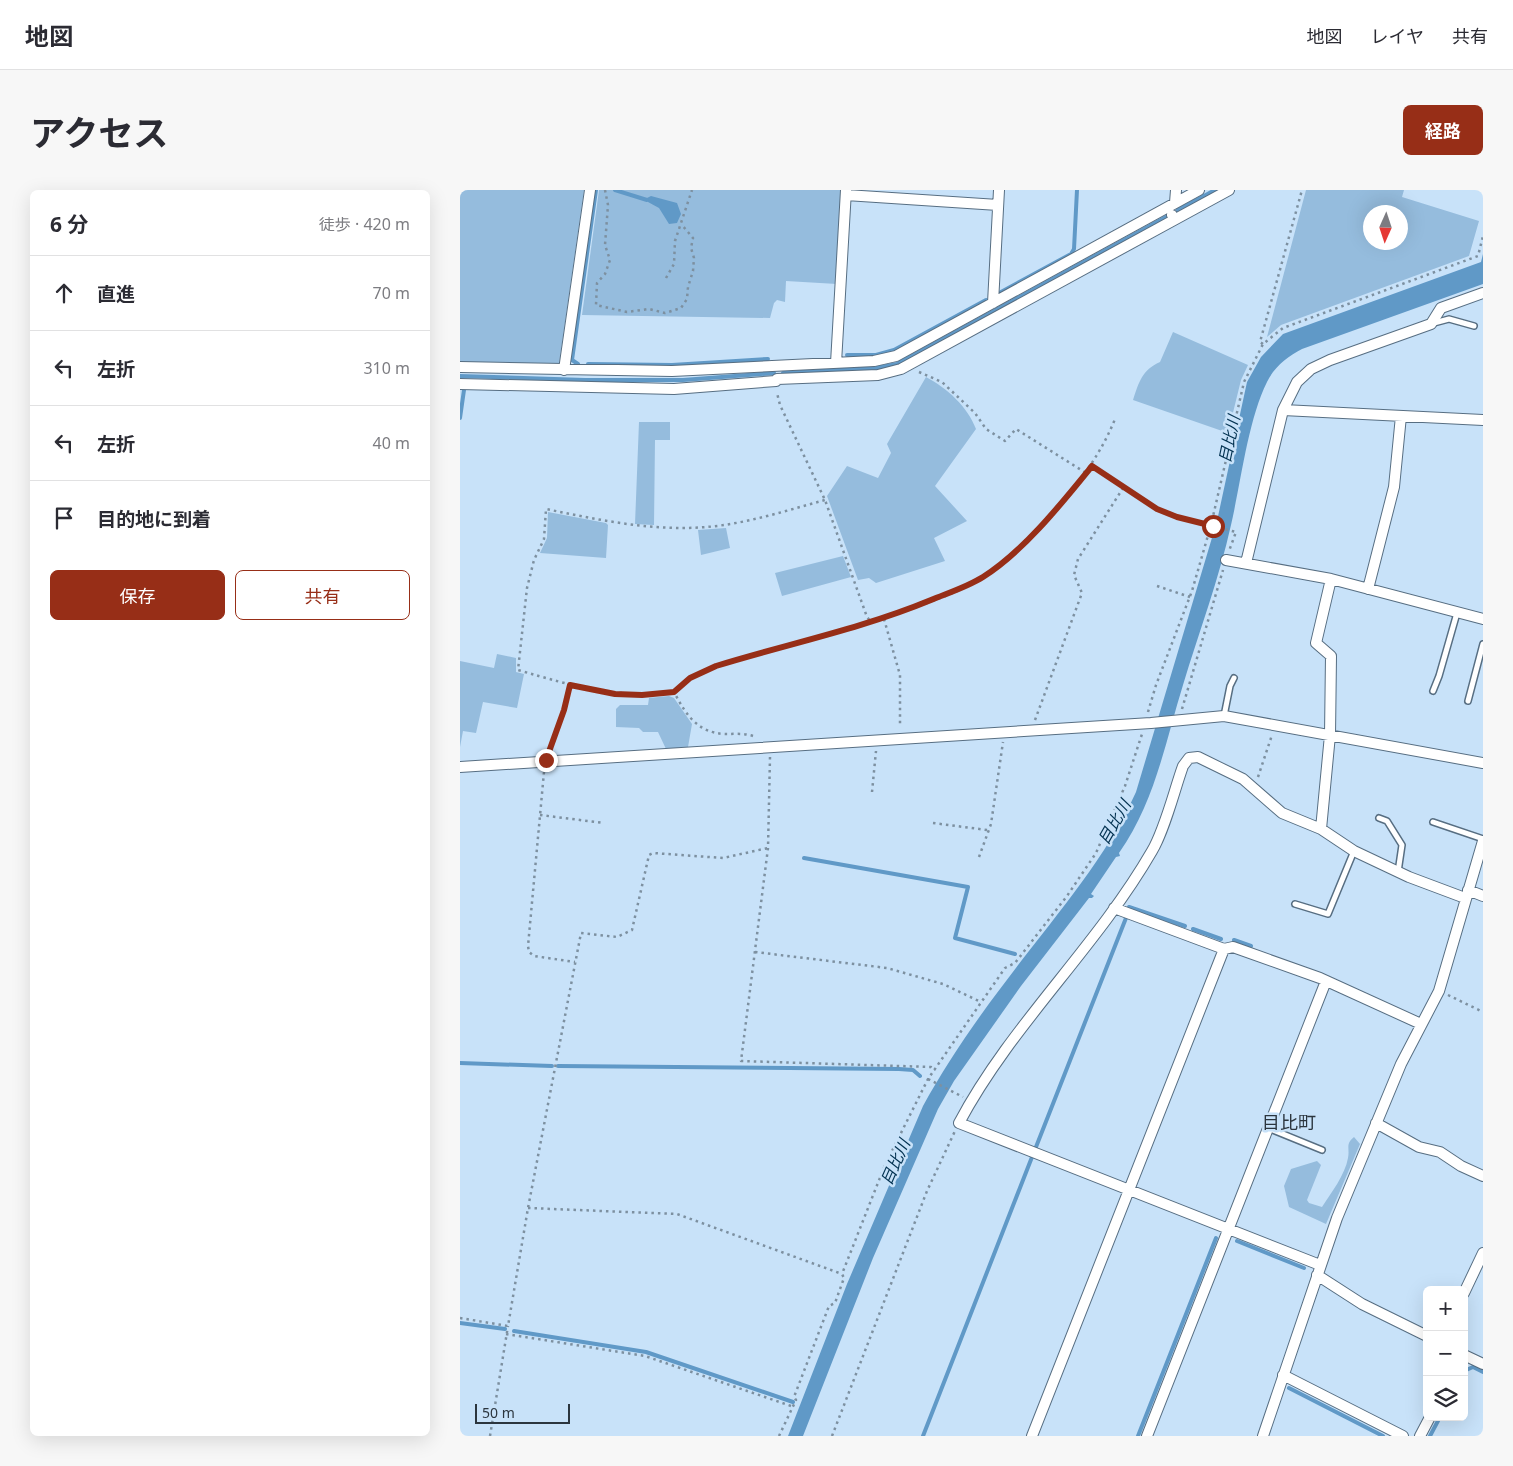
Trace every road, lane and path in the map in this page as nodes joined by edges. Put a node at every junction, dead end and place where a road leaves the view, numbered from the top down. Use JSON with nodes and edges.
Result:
{"nodes":[{"id":1,"x":590,"y":190,"type":"edge"},
{"id":2,"x":605,"y":190,"type":"edge"},
{"id":3,"x":692,"y":190,"type":"edge"},
{"id":4,"x":999,"y":190,"type":"edge"},
{"id":5,"x":1176,"y":190,"type":"edge"},
{"id":6,"x":1199,"y":190,"type":"edge"},
{"id":7,"x":1229,"y":190,"type":"edge"},
{"id":8,"x":1302,"y":190,"type":"edge"},
{"id":9,"x":846,"y":192,"type":"edge"},
{"id":10,"x":998,"y":205,"type":"junction"},
{"id":11,"x":1171,"y":205,"type":"junction"},
{"id":12,"x":1174,"y":220,"type":"junction"},
{"id":13,"x":682,"y":226,"type":"junction"},
{"id":14,"x":1483,"y":236,"type":"edge"},
{"id":15,"x":666,"y":278,"type":"dead end"},
{"id":16,"x":1483,"y":293,"type":"edge"},
{"id":17,"x":992,"y":303,"type":"junction"},
{"id":18,"x":1431,"y":324,"type":"junction"},
{"id":19,"x":1474,"y":326,"type":"dead end"},
{"id":20,"x":1263,"y":344,"type":"junction"},
{"id":21,"x":836,"y":362,"type":"junction"},
{"id":22,"x":777,"y":366,"type":"junction"},
{"id":23,"x":906,"y":366,"type":"junction"},
{"id":24,"x":460,"y":367,"type":"edge"},
{"id":25,"x":564,"y":370,"type":"junction"},
{"id":26,"x":776,"y":382,"type":"junction"},
{"id":27,"x":460,"y":384,"type":"edge"},
{"id":28,"x":1283,"y":410,"type":"junction"},
{"id":29,"x":1401,"y":416,"type":"junction"},
{"id":30,"x":1115,"y":419,"type":"dead end"},
{"id":31,"x":1483,"y":420,"type":"edge"},
{"id":32,"x":1092,"y":466,"type":"junction"},
{"id":33,"x":1086,"y":473,"type":"junction"},
{"id":34,"x":1123,"y":488,"type":"junction"},
{"id":35,"x":825,"y":500,"type":"junction"},
{"id":36,"x":1212,"y":526,"type":"junction"},
{"id":37,"x":1226,"y":560,"type":"junction"},
{"id":38,"x":1246,"y":563,"type":"junction"},
{"id":39,"x":1331,"y":579,"type":"junction"},
{"id":40,"x":1157,"y":586,"type":"dead end"},
{"id":41,"x":1368,"y":589,"type":"junction"},
{"id":42,"x":1190,"y":597,"type":"junction"},
{"id":43,"x":1457,"y":611,"type":"junction"},
{"id":44,"x":1483,"y":618,"type":"edge"},
{"id":45,"x":884,"y":619,"type":"junction"},
{"id":46,"x":872,"y":622,"type":"junction"},
{"id":47,"x":1483,"y":644,"type":"edge"},
{"id":48,"x":1234,"y":678,"type":"dead end"},
{"id":49,"x":570,"y":685,"type":"junction"},
{"id":50,"x":1433,"y":691,"type":"dead end"},
{"id":51,"x":674,"y":692,"type":"junction"},
{"id":52,"x":1468,"y":701,"type":"dead end"},
{"id":53,"x":1224,"y":716,"type":"junction"},
{"id":54,"x":1178,"y":720,"type":"junction"},
{"id":55,"x":1148,"y":723,"type":"junction"},
{"id":56,"x":1276,"y":725,"type":"junction"},
{"id":57,"x":1031,"y":731,"type":"junction"},
{"id":58,"x":1004,"y":732,"type":"junction"},
{"id":59,"x":1330,"y":735,"type":"junction"},
{"id":60,"x":899,"y":739,"type":"junction"},
{"id":61,"x":877,"y":740,"type":"junction"},
{"id":62,"x":770,"y":747,"type":"junction"},
{"id":63,"x":546,"y":761,"type":"junction"},
{"id":64,"x":1483,"y":763,"type":"edge"},
{"id":65,"x":460,"y":766,"type":"edge"},
{"id":66,"x":1253,"y":790,"type":"junction"},
{"id":67,"x":872,"y":792,"type":"dead end"},
{"id":68,"x":540,"y":815,"type":"junction"},
{"id":69,"x":1379,"y":818,"type":"dead end"},
{"id":70,"x":1432,"y":822,"type":"dead end"},
{"id":71,"x":604,"y":823,"type":"dead end"},
{"id":72,"x":933,"y":823,"type":"dead end"},
{"id":73,"x":1321,"y":829,"type":"junction"},
{"id":74,"x":987,"y":830,"type":"junction"},
{"id":75,"x":1483,"y":840,"type":"edge"},
{"id":76,"x":768,"y":848,"type":"junction"},
{"id":77,"x":1354,"y":851,"type":"junction"},
{"id":78,"x":979,"y":857,"type":"dead end"},
{"id":79,"x":1398,"y":872,"type":"junction"},
{"id":80,"x":1466,"y":894,"type":"junction"},
{"id":81,"x":1483,"y":896,"type":"edge"},
{"id":82,"x":1296,"y":904,"type":"dead end"},
{"id":83,"x":1114,"y":908,"type":"junction"},
{"id":84,"x":1224,"y":949,"type":"junction"},
{"id":85,"x":755,"y":952,"type":"junction"},
{"id":86,"x":575,"y":962,"type":"junction"},
{"id":87,"x":1326,"y":981,"type":"junction"},
{"id":88,"x":1439,"y":991,"type":"junction"},
{"id":89,"x":981,"y":1002,"type":"junction"},
{"id":90,"x":1483,"y":1012,"type":"edge"},
{"id":91,"x":1421,"y":1024,"type":"junction"},
{"id":92,"x":935,"y":1070,"type":"junction"},
{"id":93,"x":928,"y":1079,"type":"junction"},
{"id":94,"x":952,"y":1090,"type":"dead end"},
{"id":95,"x":959,"y":1123,"type":"junction"},
{"id":96,"x":1376,"y":1123,"type":"junction"},
{"id":97,"x":1268,"y":1128,"type":"junction"},
{"id":98,"x":1322,"y":1150,"type":"dead end"},
{"id":99,"x":1483,"y":1176,"type":"edge"},
{"id":100,"x":1128,"y":1190,"type":"junction"},
{"id":101,"x":528,"y":1208,"type":"junction"},
{"id":102,"x":1228,"y":1229,"type":"junction"},
{"id":103,"x":1483,"y":1253,"type":"edge"},
{"id":104,"x":1318,"y":1270,"type":"junction"},
{"id":105,"x":842,"y":1274,"type":"junction"},
{"id":106,"x":1467,"y":1286,"type":"edge"},
{"id":107,"x":460,"y":1318,"type":"edge"},
{"id":108,"x":508,"y":1326,"type":"junction"},
{"id":109,"x":506,"y":1334,"type":"junction"},
{"id":110,"x":1423,"y":1334,"type":"edge"},
{"id":111,"x":1468,"y":1357,"type":"edge"},
{"id":112,"x":1483,"y":1364,"type":"edge"},
{"id":113,"x":1283,"y":1375,"type":"junction"},
{"id":114,"x":794,"y":1407,"type":"junction"},
{"id":115,"x":1428,"y":1421,"type":"edge"},
{"id":116,"x":490,"y":1436,"type":"edge"},
{"id":117,"x":779,"y":1436,"type":"edge"},
{"id":118,"x":832,"y":1436,"type":"edge"},
{"id":119,"x":1032,"y":1436,"type":"edge"},
{"id":120,"x":1147,"y":1436,"type":"edge"},
{"id":121,"x":1263,"y":1436,"type":"edge"},
{"id":122,"x":1403,"y":1436,"type":"edge"},
{"id":123,"x":1420,"y":1436,"type":"edge"}],
"edges":[{"from":1,"to":25,"type":"street"},
{"from":2,"to":13,"type":"path"},
{"from":3,"to":13,"type":"path"},
{"from":4,"to":10,"type":"street"},
{"from":5,"to":11,"type":"street"},
{"from":6,"to":11,"type":"street"},
{"from":7,"to":12,"type":"street"},
{"from":8,"to":20,"type":"path"},
{"from":9,"to":10,"type":"street"},
{"from":9,"to":21,"type":"street"},
{"from":10,"to":17,"type":"street"},
{"from":11,"to":12,"type":"street"},
{"from":11,"to":17,"type":"street"},
{"from":12,"to":23,"type":"street"},
{"from":13,"to":15,"type":"path"},
{"from":14,"to":20,"type":"path"},
{"from":16,"to":18,"type":"street"},
{"from":17,"to":21,"type":"street"},
{"from":18,"to":19,"type":"lane"},
{"from":18,"to":28,"type":"street"},
{"from":20,"to":36,"type":"path"},
{"from":21,"to":22,"type":"street"},
{"from":22,"to":25,"type":"street"},
{"from":22,"to":26,"type":"street"},
{"from":23,"to":26,"type":"street"},
{"from":23,"to":33,"type":"path"},
{"from":24,"to":25,"type":"street"},
{"from":26,"to":27,"type":"street"},
{"from":26,"to":35,"type":"path"},
{"from":28,"to":29,"type":"street"},
{"from":28,"to":38,"type":"street"},
{"from":29,"to":31,"type":"street"},
{"from":29,"to":41,"type":"street"},
{"from":30,"to":32,"type":"path"},
{"from":32,"to":33,"type":"path"},
{"from":32,"to":34,"type":"path"},
{"from":33,"to":45,"type":"path"},
{"from":34,"to":36,"type":"path"},
{"from":34,"to":57,"type":"path"},
{"from":35,"to":46,"type":"path"},
{"from":35,"to":49,"type":"path"},
{"from":36,"to":37,"type":"path"},
{"from":36,"to":42,"type":"path"},
{"from":37,"to":38,"type":"street"},
{"from":37,"to":54,"type":"path"},
{"from":38,"to":39,"type":"street"},
{"from":39,"to":41,"type":"street"},
{"from":39,"to":59,"type":"street"},
{"from":40,"to":42,"type":"path"},
{"from":41,"to":43,"type":"street"},
{"from":42,"to":55,"type":"path"},
{"from":43,"to":44,"type":"street"},
{"from":43,"to":50,"type":"lane"},
{"from":45,"to":46,"type":"path"},
{"from":45,"to":60,"type":"path"},
{"from":46,"to":51,"type":"path"},
{"from":47,"to":52,"type":"lane"},
{"from":48,"to":53,"type":"lane"},
{"from":49,"to":51,"type":"path"},
{"from":49,"to":63,"type":"path"},
{"from":51,"to":62,"type":"path"},
{"from":53,"to":54,"type":"street"},
{"from":53,"to":56,"type":"street"},
{"from":54,"to":55,"type":"street"},
{"from":55,"to":57,"type":"street"},
{"from":55,"to":89,"type":"path"},
{"from":56,"to":59,"type":"street"},
{"from":56,"to":66,"type":"path"},
{"from":57,"to":58,"type":"street"},
{"from":58,"to":60,"type":"street"},
{"from":58,"to":74,"type":"path"},
{"from":59,"to":64,"type":"street"},
{"from":59,"to":73,"type":"street"},
{"from":60,"to":61,"type":"street"},
{"from":61,"to":62,"type":"street"},
{"from":61,"to":67,"type":"path"},
{"from":62,"to":63,"type":"street"},
{"from":62,"to":76,"type":"path"},
{"from":63,"to":65,"type":"street"},
{"from":63,"to":68,"type":"path"},
{"from":66,"to":73,"type":"street"},
{"from":66,"to":83,"type":"street"},
{"from":68,"to":71,"type":"path"},
{"from":68,"to":86,"type":"path"},
{"from":69,"to":79,"type":"lane"},
{"from":70,"to":75,"type":"lane"},
{"from":72,"to":74,"type":"path"},
{"from":73,"to":77,"type":"street"},
{"from":74,"to":78,"type":"path"},
{"from":75,"to":80,"type":"street"},
{"from":76,"to":85,"type":"path"},
{"from":76,"to":86,"type":"path"},
{"from":77,"to":79,"type":"street"},
{"from":77,"to":82,"type":"lane"},
{"from":79,"to":80,"type":"street"},
{"from":80,"to":81,"type":"street"},
{"from":80,"to":88,"type":"street"},
{"from":83,"to":84,"type":"street"},
{"from":83,"to":95,"type":"street"},
{"from":84,"to":87,"type":"street"},
{"from":84,"to":100,"type":"street"},
{"from":85,"to":89,"type":"path"},
{"from":85,"to":92,"type":"path"},
{"from":86,"to":101,"type":"path"},
{"from":87,"to":91,"type":"street"},
{"from":87,"to":97,"type":"street"},
{"from":88,"to":90,"type":"path"},
{"from":88,"to":91,"type":"street"},
{"from":89,"to":92,"type":"path"},
{"from":91,"to":96,"type":"street"},
{"from":92,"to":93,"type":"path"},
{"from":93,"to":94,"type":"path"},
{"from":93,"to":105,"type":"path"},
{"from":95,"to":100,"type":"street"},
{"from":95,"to":118,"type":"path"},
{"from":96,"to":99,"type":"street"},
{"from":96,"to":104,"type":"street"},
{"from":97,"to":98,"type":"lane"},
{"from":97,"to":102,"type":"street"},
{"from":100,"to":102,"type":"street"},
{"from":100,"to":119,"type":"street"},
{"from":101,"to":105,"type":"path"},
{"from":101,"to":108,"type":"path"},
{"from":102,"to":104,"type":"street"},
{"from":102,"to":120,"type":"street"},
{"from":103,"to":106,"type":"street"},
{"from":104,"to":110,"type":"street"},
{"from":104,"to":113,"type":"street"},
{"from":105,"to":114,"type":"path"},
{"from":107,"to":108,"type":"path"},
{"from":108,"to":109,"type":"path"},
{"from":109,"to":114,"type":"path"},
{"from":109,"to":116,"type":"path"},
{"from":111,"to":112,"type":"street"},
{"from":113,"to":121,"type":"street"},
{"from":113,"to":122,"type":"street"},
{"from":114,"to":117,"type":"path"},
{"from":115,"to":123,"type":"street"}]}
